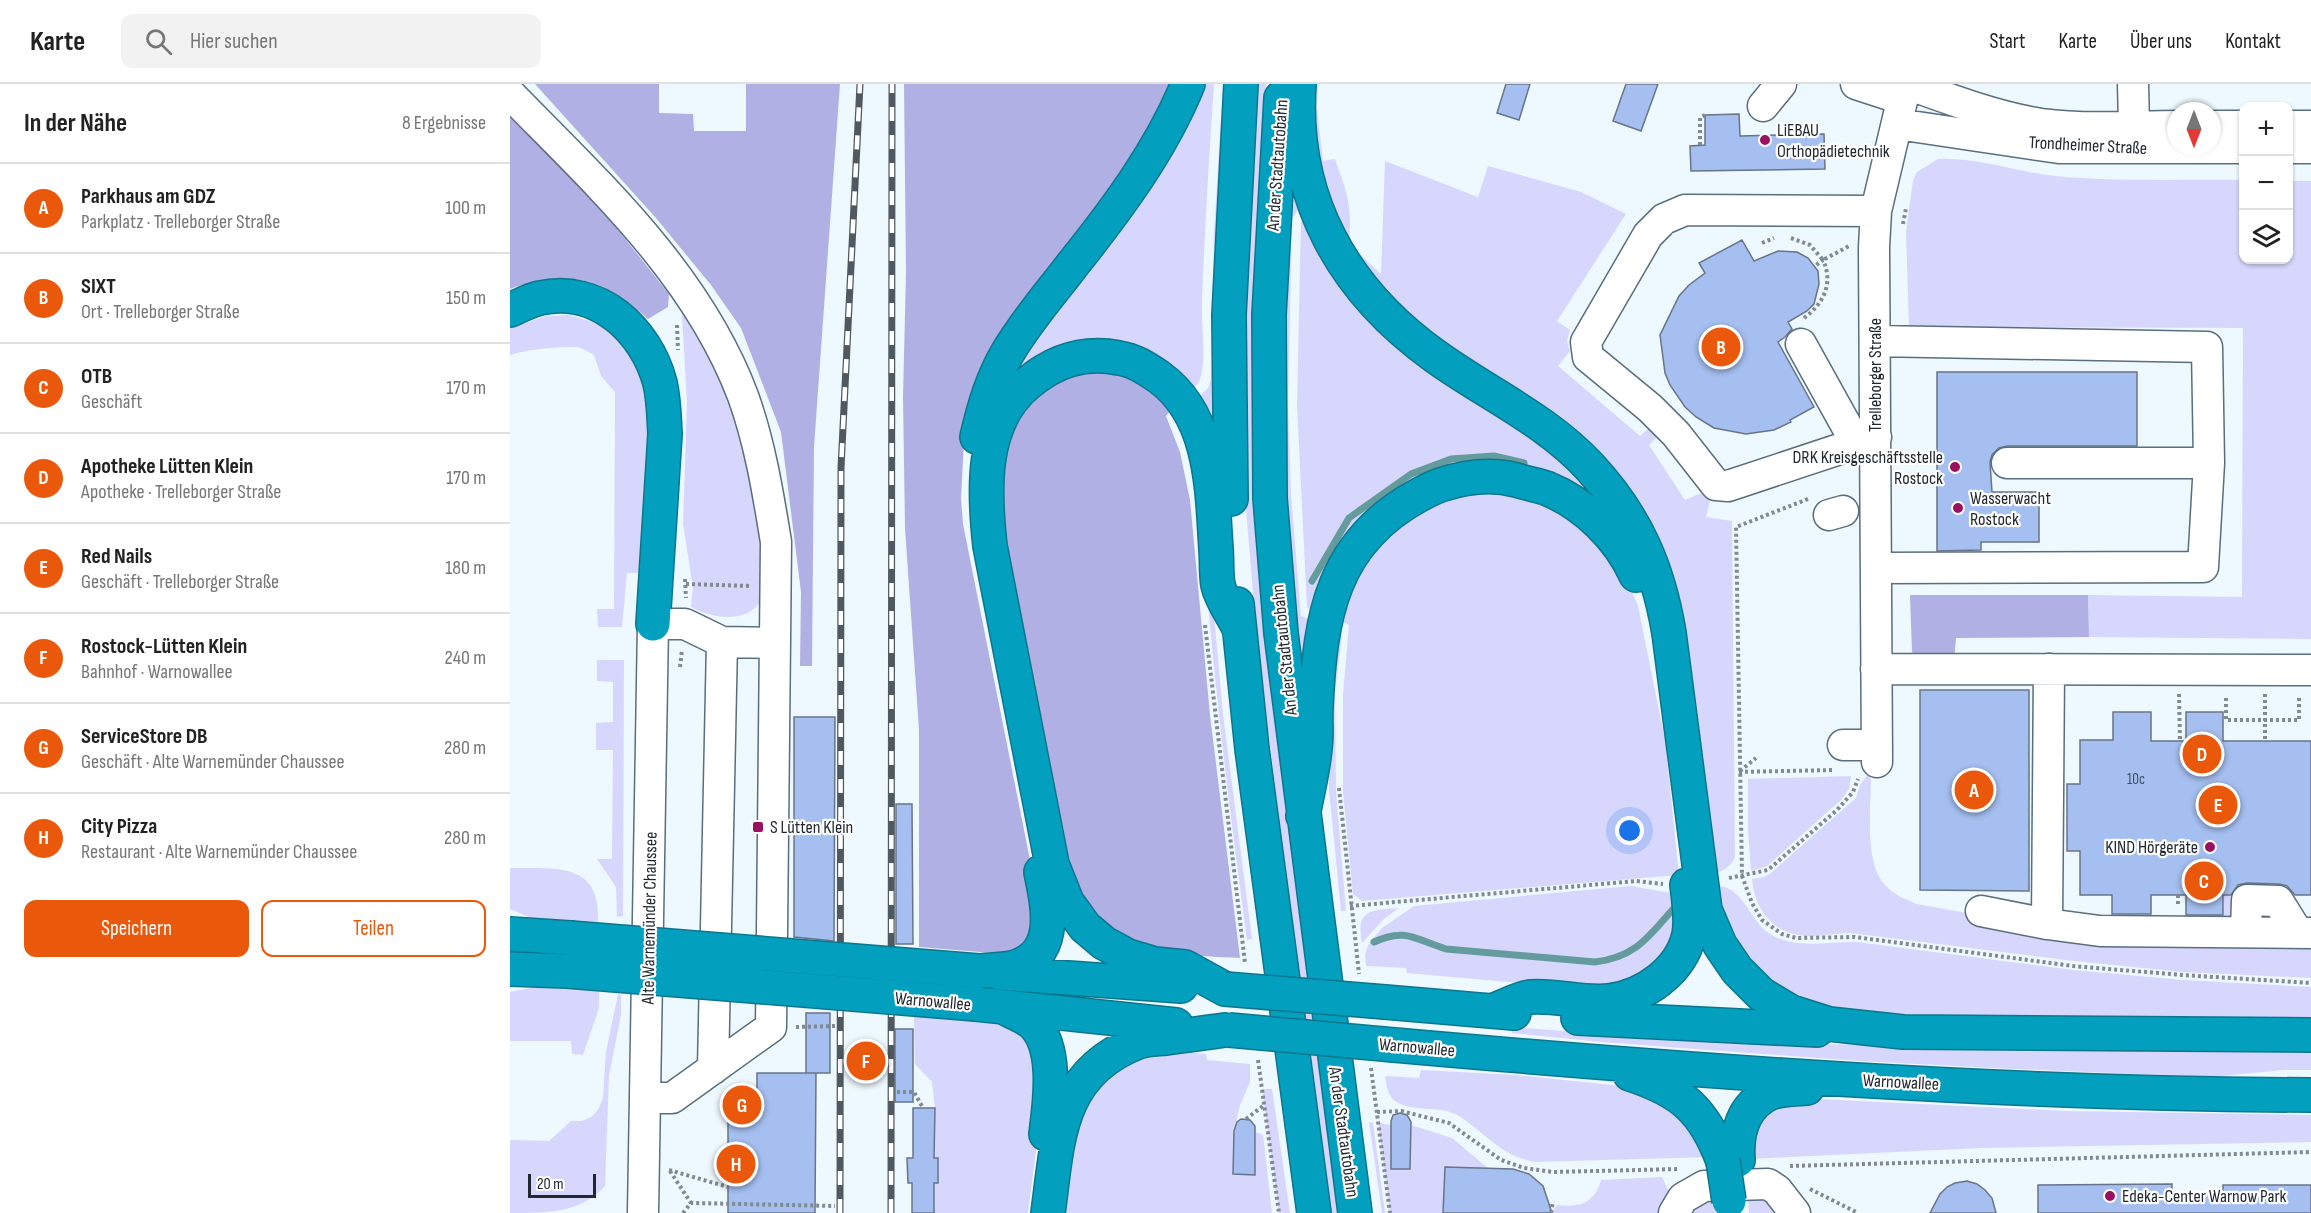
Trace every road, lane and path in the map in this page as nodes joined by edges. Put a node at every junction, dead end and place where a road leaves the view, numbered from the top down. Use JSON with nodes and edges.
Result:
{"nodes":[{"id":1,"x":1188,"y":84,"type":"edge"},
{"id":2,"x":1241,"y":84,"type":"edge"},
{"id":3,"x":1283,"y":84,"type":"edge"},
{"id":4,"x":1299,"y":84,"type":"edge"},
{"id":5,"x":1856,"y":84,"type":"edge"},
{"id":6,"x":2133,"y":84,"type":"edge"},
{"id":7,"x":510,"y":94,"type":"edge"},
{"id":8,"x":1903,"y":98,"type":"edge"},
{"id":9,"x":1705,"y":115,"type":"dead end"},
{"id":10,"x":2134,"y":126,"type":"junction"},
{"id":11,"x":2167,"y":126,"type":"edge"},
{"id":12,"x":2221,"y":126,"type":"edge"},
{"id":13,"x":2239,"y":126,"type":"edge"},
{"id":14,"x":2293,"y":126,"type":"edge"},
{"id":15,"x":2311,"y":126,"type":"edge"},
{"id":16,"x":1700,"y":145,"type":"dead end"},
{"id":17,"x":2239,"y":148,"type":"edge"},
{"id":18,"x":2293,"y":148,"type":"edge"},
{"id":19,"x":2311,"y":148,"type":"edge"},
{"id":20,"x":1876,"y":211,"type":"junction"},
{"id":21,"x":1854,"y":242,"type":"dead end"},
{"id":22,"x":1762,"y":243,"type":"dead end"},
{"id":23,"x":1823,"y":261,"type":"junction"},
{"id":24,"x":1815,"y":266,"type":"dead end"},
{"id":25,"x":510,"y":310,"type":"edge"},
{"id":26,"x":1895,"y":342,"type":"junction"},
{"id":27,"x":1802,"y":344,"type":"joint"},
{"id":28,"x":1866,"y":440,"type":"junction"},
{"id":29,"x":1903,"y":461,"type":"dead end"},
{"id":30,"x":1937,"y":461,"type":"dead end"},
{"id":31,"x":2007,"y":463,"type":"dead end"},
{"id":32,"x":2209,"y":463,"type":"junction"},
{"id":33,"x":1828,"y":508,"type":"dead end"},
{"id":34,"x":1876,"y":568,"type":"junction"},
{"id":35,"x":656,"y":583,"type":"junction"},
{"id":36,"x":776,"y":586,"type":"junction"},
{"id":37,"x":653,"y":624,"type":"junction"},
{"id":38,"x":1238,"y":626,"type":"junction"},
{"id":39,"x":722,"y":642,"type":"junction"},
{"id":40,"x":775,"y":644,"type":"junction"},
{"id":41,"x":1876,"y":669,"type":"junction"},
{"id":42,"x":2049,"y":669,"type":"junction"},
{"id":43,"x":2178,"y":670,"type":"junction"},
{"id":44,"x":2265,"y":670,"type":"junction"},
{"id":45,"x":2311,"y":670,"type":"edge"},
{"id":46,"x":2226,"y":698,"type":"dead end"},
{"id":47,"x":2299,"y":698,"type":"dead end"},
{"id":48,"x":2265,"y":720,"type":"junction"},
{"id":49,"x":2180,"y":741,"type":"dead end"},
{"id":50,"x":2265,"y":741,"type":"dead end"},
{"id":51,"x":1756,"y":758,"type":"dead end"},
{"id":52,"x":1841,"y":758,"type":"joint"},
{"id":53,"x":1871,"y":759,"type":"junction"},
{"id":54,"x":1739,"y":772,"type":"junction"},
{"id":55,"x":1303,"y":816,"type":"junction"},
{"id":56,"x":1723,"y":879,"type":"dead end"},
{"id":57,"x":1665,"y":884,"type":"dead end"},
{"id":58,"x":1350,"y":906,"type":"dead end"},
{"id":59,"x":1981,"y":911,"type":"dead end"},
{"id":60,"x":2034,"y":921,"type":"junction"},
{"id":61,"x":518,"y":933,"type":"edge"},
{"id":62,"x":2305,"y":933,"type":"edge"},
{"id":63,"x":510,"y":969,"type":"edge"},
{"id":64,"x":979,"y":971,"type":"junction"},
{"id":65,"x":1225,"y":989,"type":"junction"},
{"id":66,"x":988,"y":1005,"type":"junction"},
{"id":67,"x":1493,"y":1011,"type":"junction"},
{"id":68,"x":835,"y":1026,"type":"dead end"},
{"id":69,"x":771,"y":1027,"type":"junction"},
{"id":70,"x":1227,"y":1030,"type":"junction"},
{"id":71,"x":1902,"y":1032,"type":"junction"},
{"id":72,"x":2311,"y":1035,"type":"edge"},
{"id":73,"x":1594,"y":1063,"type":"junction"},
{"id":74,"x":713,"y":1069,"type":"junction"},
{"id":75,"x":1866,"y":1080,"type":"junction"},
{"id":76,"x":897,"y":1092,"type":"dead end"},
{"id":77,"x":2311,"y":1095,"type":"edge"},
{"id":78,"x":646,"y":1098,"type":"junction"},
{"id":79,"x":1263,"y":1106,"type":"dead end"},
{"id":80,"x":923,"y":1108,"type":"dead end"},
{"id":81,"x":1377,"y":1112,"type":"dead end"},
{"id":82,"x":1246,"y":1119,"type":"dead end"},
{"id":83,"x":2311,"y":1152,"type":"edge"},
{"id":84,"x":1731,"y":1161,"type":"junction"},
{"id":85,"x":1785,"y":1166,"type":"dead end"},
{"id":86,"x":1683,"y":1168,"type":"dead end"},
{"id":87,"x":728,"y":1187,"type":"dead end"},
{"id":88,"x":1553,"y":1201,"type":"dead end"},
{"id":89,"x":1797,"y":1202,"type":"edge"},
{"id":90,"x":690,"y":1203,"type":"junction"},
{"id":91,"x":834,"y":1206,"type":"dead end"},
{"id":92,"x":1736,"y":1207,"type":"edge"},
{"id":93,"x":643,"y":1213,"type":"edge"},
{"id":94,"x":683,"y":1213,"type":"edge"},
{"id":95,"x":1036,"y":1213,"type":"edge"},
{"id":96,"x":1048,"y":1213,"type":"edge"},
{"id":97,"x":1314,"y":1213,"type":"edge"},
{"id":98,"x":1355,"y":1213,"type":"edge"},
{"id":99,"x":1551,"y":1213,"type":"edge"},
{"id":100,"x":1674,"y":1213,"type":"edge"},
{"id":101,"x":1858,"y":1213,"type":"edge"}],
"edges":[{"from":1,"to":64,"type":"highway"},
{"from":2,"to":38,"type":"highway"},
{"from":3,"to":55,"type":"highway","name":"An der Stadtautobahn"},
{"from":4,"to":71,"type":"highway"},
{"from":5,"to":8,"type":"street"},
{"from":6,"to":10,"type":"street"},
{"from":7,"to":36,"type":"street"},
{"from":8,"to":10,"type":"street","name":"Trondheimer Straße"},
{"from":8,"to":17,"type":"street","name":"Trondheimer Straße"},
{"from":8,"to":20,"type":"street","name":"Trelleborger Straße"},
{"from":9,"to":16,"type":"path"},
{"from":10,"to":11,"type":"street","name":"Trondheimer Straße"},
{"from":12,"to":13,"type":"street"},
{"from":14,"to":15,"type":"street"},
{"from":18,"to":19,"type":"street"},
{"from":20,"to":26,"type":"street","name":"Trelleborger Straße"},
{"from":20,"to":28,"type":"street"},
{"from":21,"to":23,"type":"path"},
{"from":22,"to":23,"type":"path"},
{"from":23,"to":24,"type":"path"},
{"from":23,"to":27,"type":"path"},
{"from":25,"to":35,"type":"highway"},
{"from":26,"to":28,"type":"street","name":"Trelleborger Straße"},
{"from":26,"to":32,"type":"street"},
{"from":27,"to":28,"type":"street"},
{"from":28,"to":34,"type":"street","name":"Trelleborger Straße"},
{"from":29,"to":30,"type":"path"},
{"from":31,"to":32,"type":"street"},
{"from":32,"to":34,"type":"street"},
{"from":33,"to":54,"type":"path"},
{"from":34,"to":41,"type":"street","name":"Trelleborger Straße"},
{"from":35,"to":36,"type":"path"},
{"from":35,"to":37,"type":"highway"},
{"from":36,"to":40,"type":"street"},
{"from":37,"to":39,"type":"street"},
{"from":37,"to":78,"type":"street","name":"Alte Warnemünder Chaussee"},
{"from":38,"to":65,"type":"highway"},
{"from":38,"to":97,"type":"highway"},
{"from":39,"to":40,"type":"street"},
{"from":39,"to":74,"type":"street"},
{"from":40,"to":69,"type":"street"},
{"from":41,"to":42,"type":"street"},
{"from":41,"to":53,"type":"street","name":"Trelleborger Straße"},
{"from":42,"to":43,"type":"street"},
{"from":42,"to":60,"type":"street"},
{"from":43,"to":44,"type":"street"},
{"from":43,"to":49,"type":"path"},
{"from":44,"to":45,"type":"street"},
{"from":44,"to":48,"type":"path"},
{"from":46,"to":48,"type":"path"},
{"from":47,"to":48,"type":"path"},
{"from":48,"to":50,"type":"path"},
{"from":51,"to":54,"type":"path"},
{"from":52,"to":53,"type":"street"},
{"from":52,"to":54,"type":"path"},
{"from":53,"to":56,"type":"path"},
{"from":55,"to":67,"type":"highway"},
{"from":55,"to":98,"type":"highway","name":"An der Stadtautobahn"},
{"from":57,"to":58,"type":"path"},
{"from":59,"to":60,"type":"street"},
{"from":60,"to":62,"type":"street"},
{"from":61,"to":64,"type":"highway","name":"Warnowallee","bridge":true},
{"from":63,"to":66,"type":"highway","name":"Warnowallee","bridge":true},
{"from":64,"to":65,"type":"highway","name":"Warnowallee"},
{"from":65,"to":67,"type":"highway","name":"Warnowallee","bridge":true},
{"from":66,"to":70,"type":"highway","name":"Warnowallee"},
{"from":66,"to":95,"type":"highway"},
{"from":67,"to":71,"type":"highway","name":"Warnowallee"},
{"from":68,"to":69,"type":"path"},
{"from":69,"to":74,"type":"street"},
{"from":70,"to":73,"type":"highway","name":"Warnowallee","bridge":true},
{"from":70,"to":96,"type":"highway"},
{"from":71,"to":72,"type":"highway"},
{"from":73,"to":75,"type":"highway","name":"Warnowallee"},
{"from":73,"to":84,"type":"highway"},
{"from":74,"to":78,"type":"street"},
{"from":75,"to":77,"type":"highway","name":"Warnowallee"},
{"from":75,"to":84,"type":"highway"},
{"from":76,"to":80,"type":"path"},
{"from":78,"to":93,"type":"street","name":"Alte Warnemünder Chaussee"},
{"from":79,"to":82,"type":"path"},
{"from":81,"to":86,"type":"path"},
{"from":83,"to":85,"type":"path"},
{"from":84,"to":92,"type":"highway","bridge":true},
{"from":87,"to":90,"type":"path"},
{"from":88,"to":99,"type":"path"},
{"from":89,"to":100,"type":"street"},
{"from":89,"to":101,"type":"path"},
{"from":90,"to":91,"type":"path"},
{"from":90,"to":94,"type":"path"}]}
